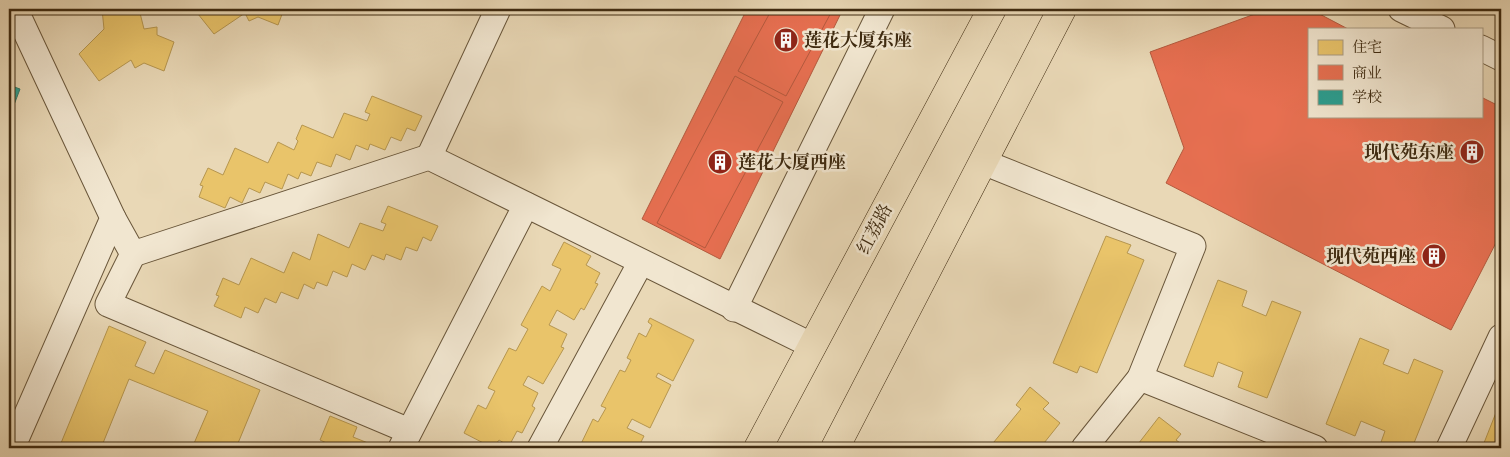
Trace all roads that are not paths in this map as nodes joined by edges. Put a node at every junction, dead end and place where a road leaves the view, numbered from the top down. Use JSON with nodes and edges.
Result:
{"nodes":[{"id":1,"x":14,"y":9,"type":"edge"},
{"id":2,"x":498,"y":9,"type":"edge"},
{"id":3,"x":882,"y":9,"type":"edge"},
{"id":4,"x":992,"y":9,"type":"edge"},
{"id":5,"x":1062,"y":9,"type":"edge"},
{"id":6,"x":1401,"y":9,"type":"edge"},
{"id":7,"x":1440,"y":28,"type":"edge"},
{"id":8,"x":1482,"y":48,"type":"edge"},
{"id":9,"x":1501,"y":58,"type":"edge"},
{"id":10,"x":429,"y":157,"type":"junction"},
{"id":11,"x":983,"y":162,"type":"junction"},
{"id":12,"x":526,"y":205,"type":"junction"},
{"id":13,"x":113,"y":218,"type":"junction"},
{"id":14,"x":133,"y":254,"type":"junction"},
{"id":15,"x":641,"y":262,"type":"junction"},
{"id":16,"x":734,"y":308,"type":"junction"},
{"id":17,"x":1501,"y":337,"type":"edge"},
{"id":18,"x":813,"y":346,"type":"junction"},
{"id":19,"x":1140,"y":378,"type":"junction"},
{"id":20,"x":405,"y":440,"type":"edge"},
{"id":21,"x":12,"y":448,"type":"edge"},
{"id":22,"x":540,"y":448,"type":"edge"},
{"id":23,"x":760,"y":448,"type":"edge"},
{"id":24,"x":835,"y":448,"type":"edge"},
{"id":25,"x":1084,"y":448,"type":"edge"},
{"id":26,"x":1315,"y":448,"type":"edge"},
{"id":27,"x":1449,"y":448,"type":"edge"}],
"edges":[{"from":1,"to":13,"type":"street"},
{"from":2,"to":10,"type":"street"},
{"from":3,"to":16,"type":"street"},
{"from":4,"to":18,"type":"main road","name":"红荔路"},
{"from":5,"to":11,"type":"main road"},
{"from":6,"to":7,"type":"street"},
{"from":8,"to":9,"type":"street"},
{"from":10,"to":12,"type":"street"},
{"from":10,"to":14,"type":"street"},
{"from":11,"to":19,"type":"street"},
{"from":11,"to":24,"type":"main road"},
{"from":12,"to":15,"type":"street"},
{"from":12,"to":20,"type":"street"},
{"from":13,"to":14,"type":"street"},
{"from":13,"to":21,"type":"street"},
{"from":14,"to":20,"type":"street"},
{"from":15,"to":16,"type":"street"},
{"from":15,"to":22,"type":"street"},
{"from":16,"to":18,"type":"street"},
{"from":17,"to":27,"type":"street"},
{"from":18,"to":23,"type":"main road","name":"红荔路"},
{"from":19,"to":25,"type":"street"},
{"from":19,"to":26,"type":"street"}]}
